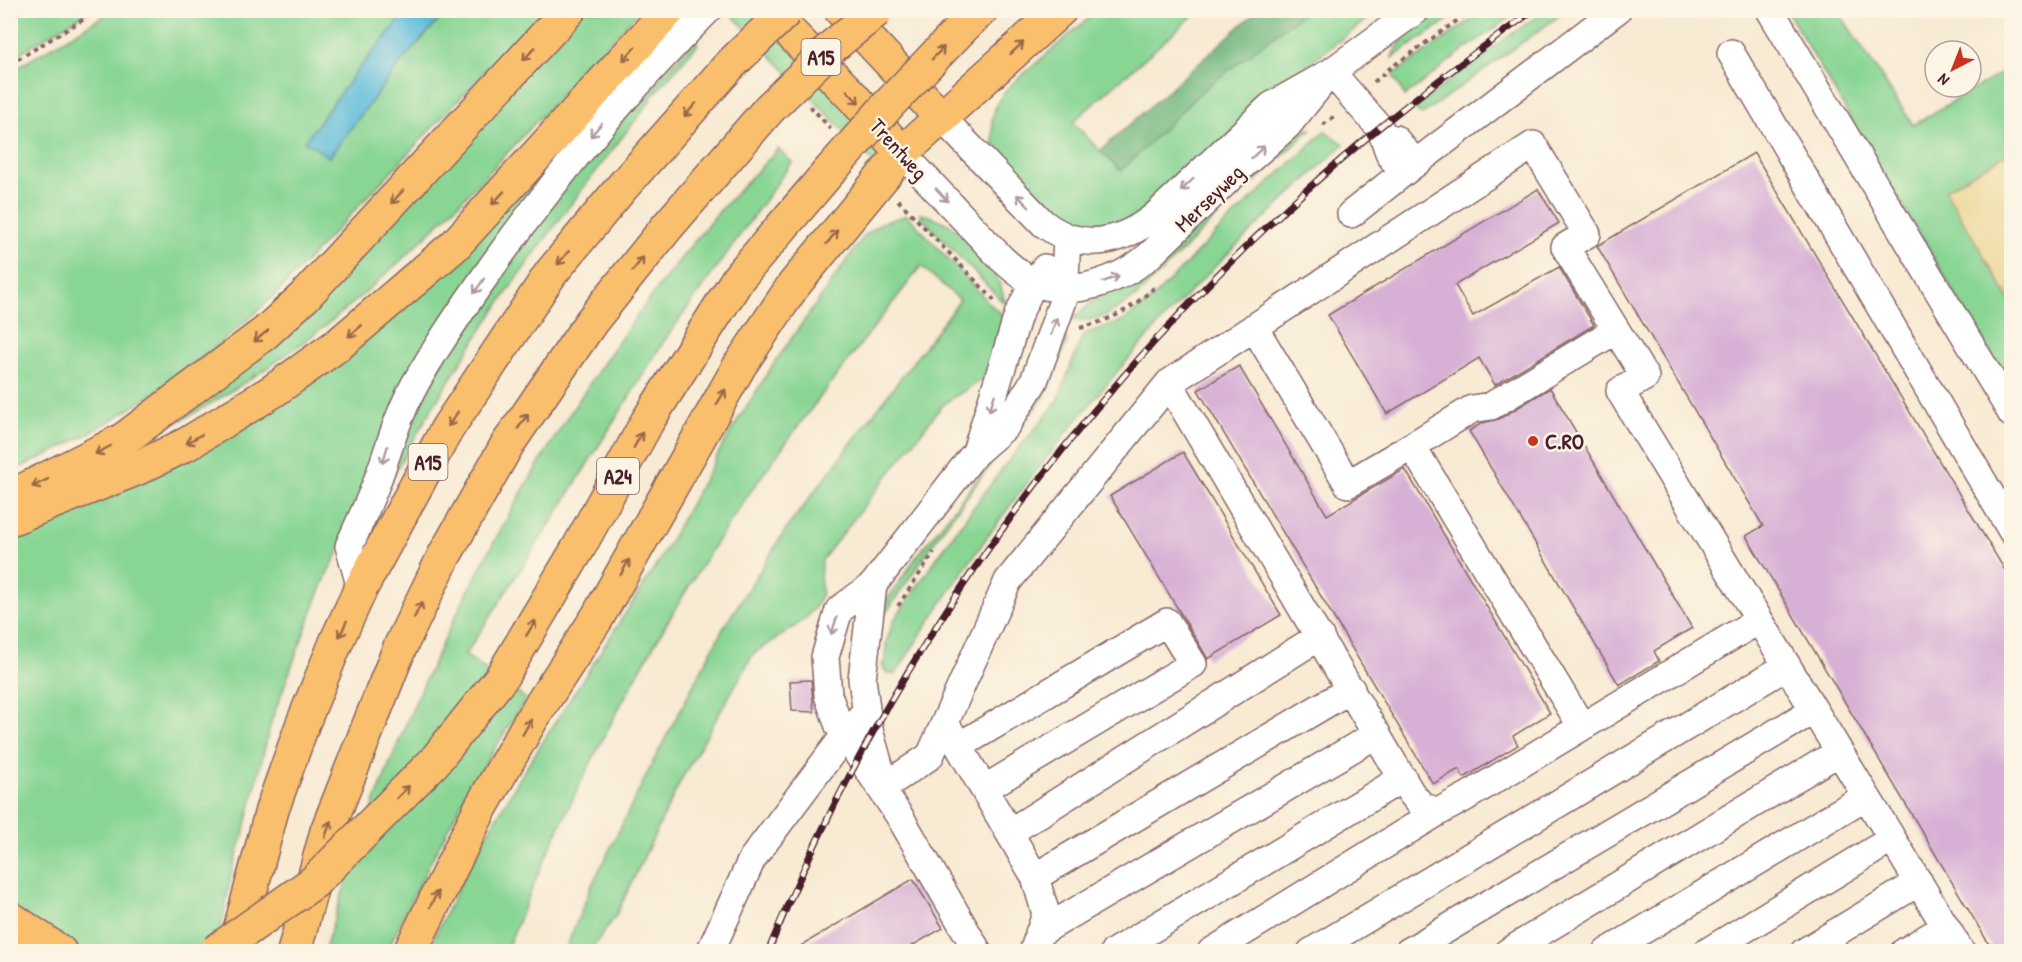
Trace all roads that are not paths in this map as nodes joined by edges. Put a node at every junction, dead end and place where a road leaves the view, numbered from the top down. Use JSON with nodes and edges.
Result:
{"nodes":[{"id":1,"x":569,"y":10,"type":"edge"},
{"id":2,"x":708,"y":10,"type":"edge"},
{"id":3,"x":768,"y":10,"type":"edge"},
{"id":4,"x":787,"y":10,"type":"edge"},
{"id":5,"x":841,"y":10,"type":"edge"},
{"id":6,"x":877,"y":10,"type":"edge"},
{"id":7,"x":1060,"y":10,"type":"edge"},
{"id":8,"x":1416,"y":10,"type":"edge"},
{"id":9,"x":1617,"y":10,"type":"edge"},
{"id":10,"x":1770,"y":10,"type":"edge"},
{"id":11,"x":669,"y":11,"type":"edge"},
{"id":12,"x":972,"y":19,"type":"edge"},
{"id":13,"x":1731,"y":53,"type":"dead end"},
{"id":14,"x":1331,"y":72,"type":"junction"},
{"id":15,"x":942,"y":118,"type":"junction"},
{"id":16,"x":902,"y":153,"type":"junction"},
{"id":17,"x":1408,"y":169,"type":"junction"},
{"id":18,"x":1351,"y":214,"type":"dead end"},
{"id":19,"x":1067,"y":238,"type":"junction"},
{"id":20,"x":1034,"y":282,"type":"junction"},
{"id":21,"x":1065,"y":288,"type":"junction"},
{"id":22,"x":1254,"y":327,"type":"junction"},
{"id":23,"x":1616,"y":330,"type":"junction"},
{"id":24,"x":1169,"y":383,"type":"junction"},
{"id":25,"x":2012,"y":414,"type":"edge"},
{"id":26,"x":1412,"y":446,"type":"junction"},
{"id":27,"x":975,"y":453,"type":"junction"},
{"id":28,"x":10,"y":497,"type":"edge"},
{"id":29,"x":10,"y":519,"type":"edge"},
{"id":30,"x":2012,"y":531,"type":"edge"},
{"id":31,"x":873,"y":585,"type":"junction"},
{"id":32,"x":361,"y":588,"type":"junction"},
{"id":33,"x":1759,"y":620,"type":"junction"},
{"id":34,"x":1320,"y":636,"type":"junction"},
{"id":35,"x":1787,"y":666,"type":"junction"},
{"id":36,"x":1351,"y":689,"type":"junction"},
{"id":37,"x":1814,"y":710,"type":"junction"},
{"id":38,"x":866,"y":711,"type":"junction"},
{"id":39,"x":945,"y":722,"type":"junction"},
{"id":40,"x":1582,"y":727,"type":"junction"},
{"id":41,"x":1377,"y":734,"type":"junction"},
{"id":42,"x":845,"y":735,"type":"junction"},
{"id":43,"x":959,"y":746,"type":"junction"},
{"id":44,"x":1839,"y":752,"type":"junction"},
{"id":45,"x":1403,"y":778,"type":"junction"},
{"id":46,"x":884,"y":787,"type":"junction"},
{"id":47,"x":984,"y":789,"type":"junction"},
{"id":48,"x":1866,"y":795,"type":"junction"},
{"id":49,"x":1438,"y":812,"type":"junction"},
{"id":50,"x":1010,"y":832,"type":"junction"},
{"id":51,"x":1892,"y":839,"type":"junction"},
{"id":52,"x":1035,"y":877,"type":"junction"},
{"id":53,"x":1919,"y":882,"type":"junction"},
{"id":54,"x":10,"y":918,"type":"edge"},
{"id":55,"x":1945,"y":927,"type":"junction"},
{"id":56,"x":1036,"y":942,"type":"edge"},
{"id":57,"x":60,"y":951,"type":"edge"},
{"id":58,"x":215,"y":951,"type":"edge"},
{"id":59,"x":234,"y":951,"type":"edge"},
{"id":60,"x":294,"y":951,"type":"edge"},
{"id":61,"x":410,"y":951,"type":"edge"},
{"id":62,"x":710,"y":951,"type":"edge"},
{"id":63,"x":978,"y":951,"type":"edge"},
{"id":64,"x":1114,"y":951,"type":"edge"},
{"id":65,"x":1211,"y":951,"type":"edge"},
{"id":66,"x":1311,"y":951,"type":"edge"},
{"id":67,"x":1408,"y":951,"type":"edge"},
{"id":68,"x":1508,"y":951,"type":"edge"},
{"id":69,"x":1607,"y":951,"type":"edge"},
{"id":70,"x":1707,"y":951,"type":"edge"},
{"id":71,"x":1804,"y":951,"type":"edge"},
{"id":72,"x":1904,"y":951,"type":"edge"},
{"id":73,"x":1960,"y":951,"type":"edge"}],
"edges":[{"from":1,"to":28,"type":"main road","one_way":true},
{"from":2,"to":32,"type":"street","one_way":true},
{"from":3,"to":16,"type":"main road","name":"Trentweg","one_way":true},
{"from":4,"to":32,"type":"main road","number":"A15","one_way":true,"bridge":true},
{"from":5,"to":15,"type":"main road"},
{"from":60,"to":6,"type":"main road","number":"A15","one_way":true,"bridge":true},
{"from":15,"to":7,"type":"main road","one_way":true},
{"from":8,"to":14,"type":"street","name":"Merseyweg"},
{"from":9,"to":17,"type":"street"},
{"from":10,"to":25,"type":"street"},
{"from":11,"to":29,"type":"main road","one_way":true},
{"from":58,"to":12,"type":"main road","number":"A24","one_way":true,"bridge":true},
{"from":13,"to":30,"type":"street"},
{"from":14,"to":17,"type":"street"},
{"from":14,"to":19,"type":"street","name":"Merseyweg","one_way":true},
{"from":21,"to":14,"type":"street","name":"Merseyweg","one_way":true},
{"from":15,"to":16,"type":"main road"},
{"from":19,"to":15,"type":"street","one_way":true},
{"from":16,"to":20,"type":"street","name":"Trentweg","one_way":true},
{"from":61,"to":16,"type":"main road","one_way":true},
{"from":17,"to":18,"type":"street"},
{"from":19,"to":20,"type":"street"},
{"from":19,"to":21,"type":"street"},
{"from":20,"to":21,"type":"street","name":"Merseyweg"},
{"from":20,"to":27,"type":"street","one_way":true},
{"from":27,"to":21,"type":"street","one_way":true},
{"from":22,"to":23,"type":"street"},
{"from":22,"to":24,"type":"street"},
{"from":22,"to":26,"type":"street"},
{"from":23,"to":26,"type":"street"},
{"from":23,"to":33,"type":"street"},
{"from":24,"to":34,"type":"street"},
{"from":24,"to":39,"type":"street"},
{"from":26,"to":40,"type":"street"},
{"from":27,"to":31,"type":"street"},
{"from":31,"to":38,"type":"street"},
{"from":31,"to":42,"type":"street","one_way":true},
{"from":32,"to":59,"type":"main road","number":"A15","one_way":true},
{"from":33,"to":35,"type":"street"},
{"from":33,"to":40,"type":"street"},
{"from":34,"to":36,"type":"street"},
{"from":34,"to":50,"type":"street"},
{"from":35,"to":37,"type":"street"},
{"from":35,"to":66,"type":"street"},
{"from":36,"to":41,"type":"street"},
{"from":36,"to":52,"type":"street"},
{"from":37,"to":44,"type":"street"},
{"from":37,"to":67,"type":"street"},
{"from":38,"to":42,"type":"street"},
{"from":38,"to":46,"type":"street"},
{"from":39,"to":43,"type":"street"},
{"from":39,"to":46,"type":"street"},
{"from":40,"to":49,"type":"street"},
{"from":41,"to":45,"type":"street"},
{"from":41,"to":56,"type":"street"},
{"from":42,"to":46,"type":"street"},
{"from":42,"to":62,"type":"street"},
{"from":43,"to":47,"type":"street"},
{"from":43,"to":47,"type":"street"},
{"from":44,"to":48,"type":"street"},
{"from":44,"to":68,"type":"street"},
{"from":45,"to":49,"type":"street"},
{"from":45,"to":64,"type":"street"},
{"from":46,"to":63,"type":"street"},
{"from":47,"to":50,"type":"street"},
{"from":48,"to":51,"type":"street"},
{"from":48,"to":69,"type":"street"},
{"from":49,"to":65,"type":"street"},
{"from":50,"to":52,"type":"street"},
{"from":51,"to":53,"type":"street"},
{"from":51,"to":70,"type":"street"},
{"from":52,"to":56,"type":"street"},
{"from":53,"to":55,"type":"street"},
{"from":53,"to":71,"type":"street"},
{"from":54,"to":57,"type":"main road"},
{"from":55,"to":72,"type":"street"},
{"from":55,"to":73,"type":"street"}]}
